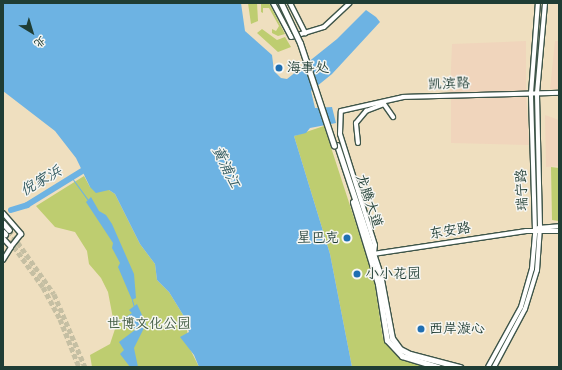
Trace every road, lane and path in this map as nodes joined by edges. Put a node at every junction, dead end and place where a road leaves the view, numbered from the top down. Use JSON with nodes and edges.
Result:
{"nodes":[{"id":1,"x":273,"y":3,"type":"edge"},
{"id":2,"x":281,"y":3,"type":"edge"},
{"id":3,"x":285,"y":3,"type":"edge"},
{"id":4,"x":290,"y":3,"type":"edge"},
{"id":5,"x":350,"y":3,"type":"edge"},
{"id":6,"x":538,"y":3,"type":"edge"},
{"id":7,"x":545,"y":3,"type":"edge"},
{"id":8,"x":305,"y":33,"type":"junction"},
{"id":9,"x":531,"y":93,"type":"junction"},
{"id":10,"x":537,"y":93,"type":"junction"},
{"id":11,"x":559,"y":93,"type":"edge"},
{"id":12,"x":393,"y":117,"type":"dead end"},
{"id":13,"x":358,"y":143,"type":"dead end"},
{"id":14,"x":352,"y":196,"type":"junction"},
{"id":15,"x":3,"y":213,"type":"edge"},
{"id":16,"x":3,"y":223,"type":"edge"},
{"id":17,"x":559,"y":226,"type":"edge"},
{"id":18,"x":538,"y":229,"type":"junction"},
{"id":19,"x":559,"y":230,"type":"edge"},
{"id":20,"x":5,"y":234,"type":"edge"},
{"id":21,"x":11,"y":248,"type":"junction"},
{"id":22,"x":371,"y":254,"type":"junction"},
{"id":23,"x":3,"y":260,"type":"edge"},
{"id":24,"x":438,"y":367,"type":"edge"},
{"id":25,"x":460,"y":367,"type":"edge"},
{"id":26,"x":488,"y":367,"type":"edge"},
{"id":27,"x":494,"y":367,"type":"edge"}],
"edges":[{"from":1,"to":8,"type":"street"},
{"from":2,"to":14,"type":"main road","name":"龙腾大道","bridge":true},
{"from":3,"to":14,"type":"main road","name":"龙腾大道"},
{"from":4,"to":8,"type":"street"},
{"from":5,"to":8,"type":"street"},
{"from":6,"to":9,"type":"street","name":"瑞宁路"},
{"from":7,"to":10,"type":"street","name":"瑞宁路"},
{"from":9,"to":10,"type":"street","name":"凯滨路"},
{"from":9,"to":18,"type":"street","name":"瑞宁路"},
{"from":9,"to":22,"type":"street","name":"凯滨路"},
{"from":10,"to":11,"type":"street","name":"凯滨路"},
{"from":10,"to":18,"type":"street","name":"瑞宁路"},
{"from":12,"to":13,"type":"street"},
{"from":14,"to":22,"type":"main road","name":"龙腾大道"},
{"from":15,"to":21,"type":"street"},
{"from":16,"to":20,"type":"main road"},
{"from":17,"to":18,"type":"street","name":"东安路"},
{"from":18,"to":19,"type":"street","name":"东安路"},
{"from":18,"to":22,"type":"street","name":"东安路"},
{"from":18,"to":26,"type":"street","name":"瑞宁路"},
{"from":18,"to":27,"type":"street","name":"瑞宁路"},
{"from":20,"to":21,"type":"street"},
{"from":21,"to":23,"type":"street"},
{"from":22,"to":24,"type":"main road","name":"龙腾大道"},
{"from":22,"to":25,"type":"main road","name":"龙腾大道"}]}
